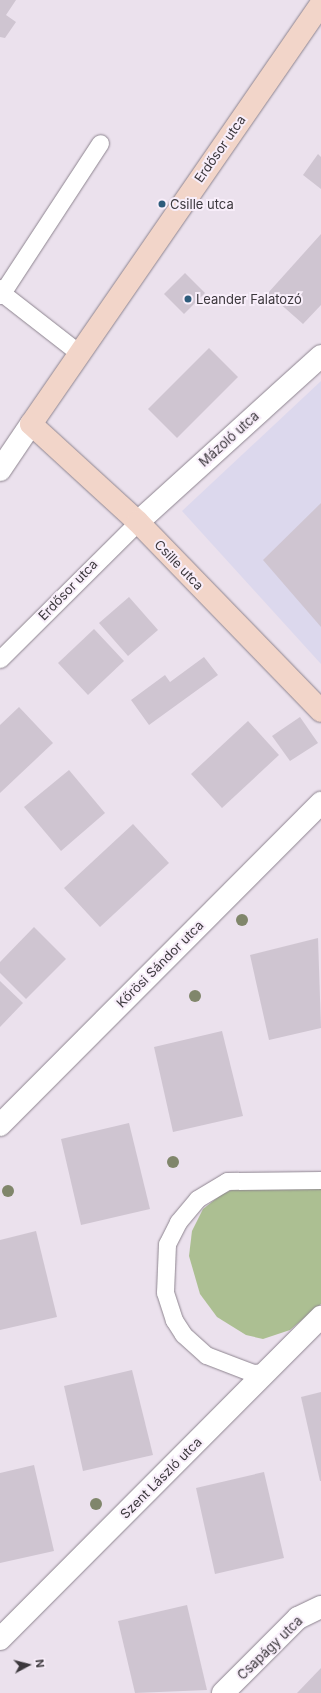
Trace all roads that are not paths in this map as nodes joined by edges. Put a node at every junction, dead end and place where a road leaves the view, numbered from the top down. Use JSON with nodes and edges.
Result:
{"nodes":[{"id":1,"x":321,"y":4,"type":"edge"},
{"id":2,"x":100,"y":143,"type":"dead end"},
{"id":3,"x":1,"y":292,"type":"edge"},
{"id":4,"x":79,"y":353,"type":"junction"},
{"id":5,"x":321,"y":356,"type":"edge"},
{"id":6,"x":31,"y":424,"type":"junction"},
{"id":7,"x":0,"y":470,"type":"edge"},
{"id":8,"x":138,"y":522,"type":"junction"},
{"id":9,"x":0,"y":659,"type":"edge"},
{"id":10,"x":321,"y":711,"type":"edge"},
{"id":11,"x":321,"y":803,"type":"edge"},
{"id":12,"x":0,"y":1125,"type":"edge"},
{"id":13,"x":321,"y":1180,"type":"edge"},
{"id":14,"x":321,"y":1317,"type":"edge"},
{"id":15,"x":266,"y":1372,"type":"junction"},
{"id":16,"x":321,"y":1607,"type":"edge"},
{"id":17,"x":0,"y":1639,"type":"edge"},
{"id":18,"x":223,"y":1693,"type":"edge"}],
"edges":[{"from":1,"to":4,"type":"street","name":"Erdősor utca"},
{"from":2,"to":3,"type":"lane"},
{"from":3,"to":4,"type":"lane"},
{"from":4,"to":6,"type":"street","name":"Erdősor utca"},
{"from":5,"to":8,"type":"street","name":"Mázoló utca"},
{"from":6,"to":7,"type":"street","name":"Erdősor utca"},
{"from":6,"to":8,"type":"street","name":"Csille utca"},
{"from":8,"to":9,"type":"lane","name":"Erdősor utca"},
{"from":8,"to":10,"type":"street","name":"Csille utca"},
{"from":11,"to":12,"type":"street","name":"Kőrösi Sándor utca"},
{"from":13,"to":15,"type":"lane"},
{"from":14,"to":15,"type":"street","name":"Szent László utca"},
{"from":15,"to":17,"type":"street","name":"Szent László utca"},
{"from":16,"to":18,"type":"street","name":"Csapágy utca"}]}
